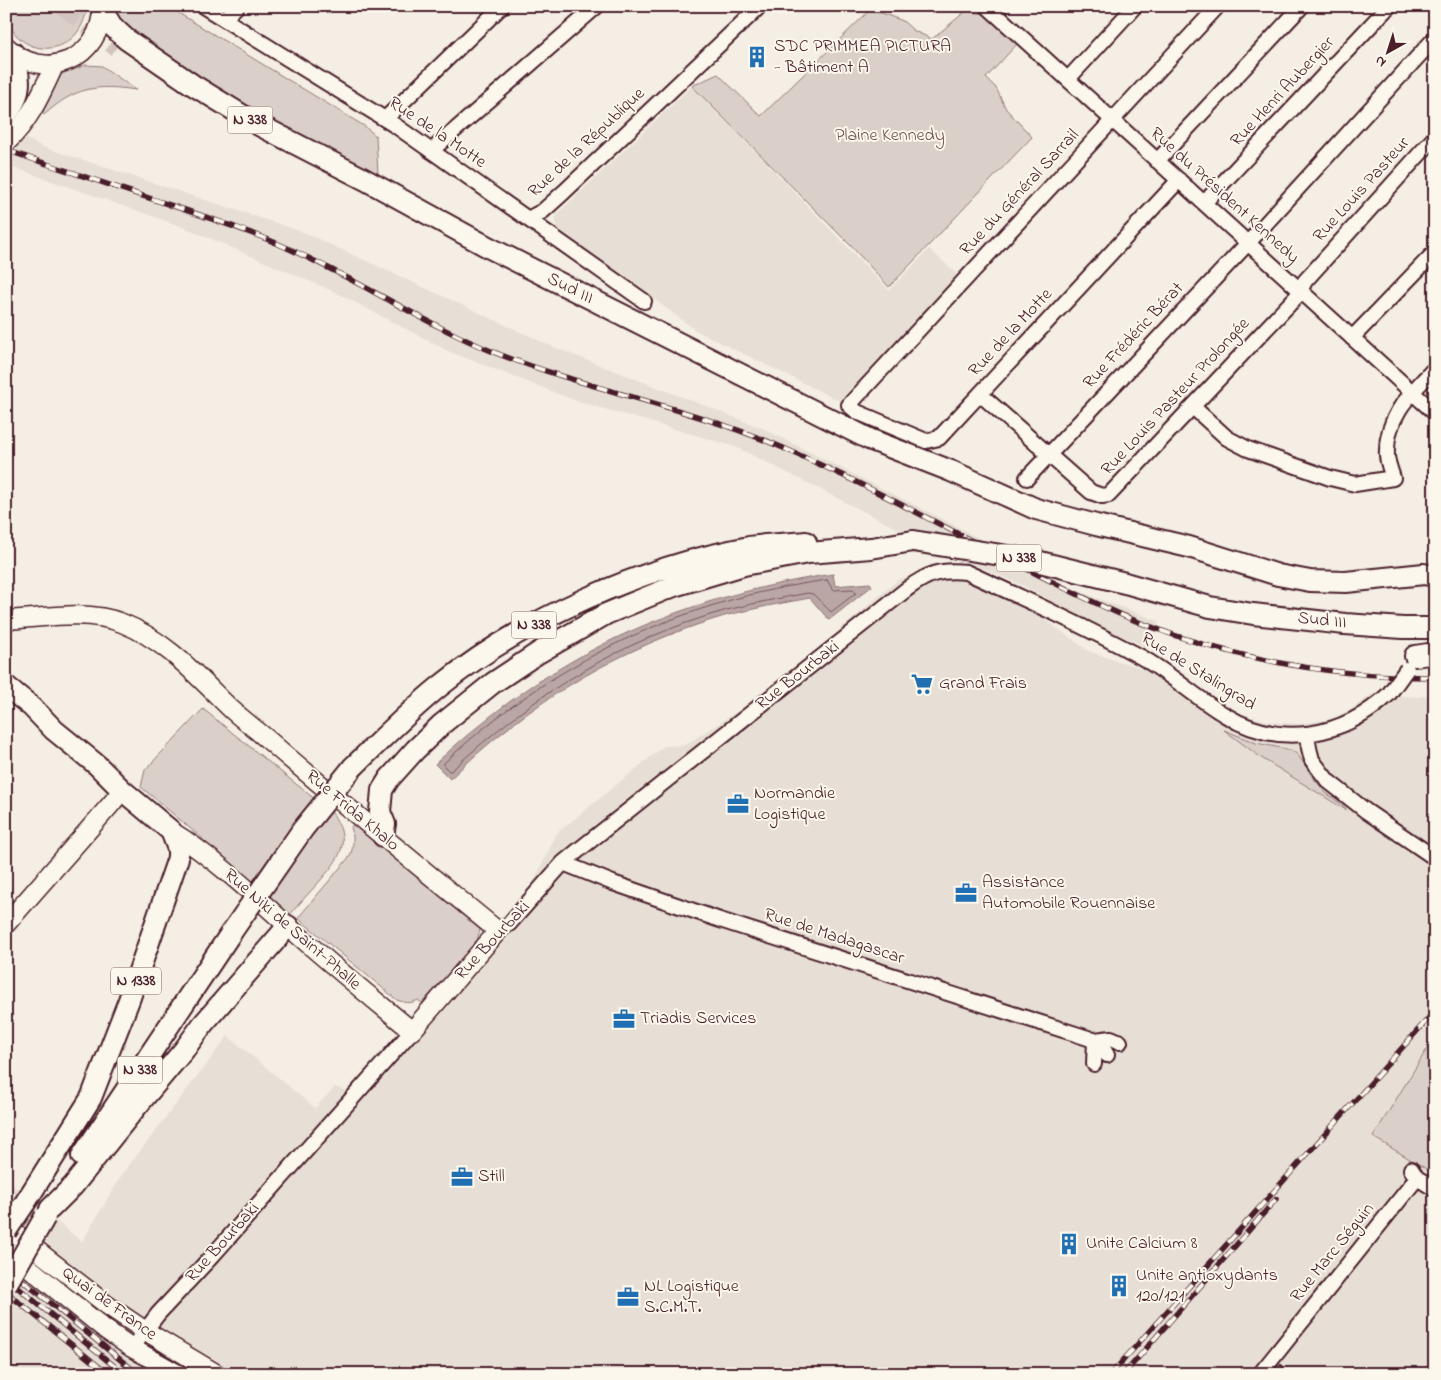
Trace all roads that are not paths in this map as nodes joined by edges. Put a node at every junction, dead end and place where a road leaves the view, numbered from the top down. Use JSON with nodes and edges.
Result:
{"nodes":[{"id":1,"x":203,"y":6,"type":"edge"},
{"id":2,"x":237,"y":6,"type":"edge"},
{"id":3,"x":502,"y":6,"type":"edge"},
{"id":4,"x":597,"y":6,"type":"edge"},
{"id":5,"x":748,"y":6,"type":"edge"},
{"id":6,"x":760,"y":6,"type":"edge"},
{"id":7,"x":987,"y":6,"type":"edge"},
{"id":8,"x":1135,"y":6,"type":"edge"},
{"id":9,"x":1218,"y":6,"type":"edge"},
{"id":10,"x":1302,"y":6,"type":"edge"},
{"id":11,"x":1389,"y":6,"type":"edge"},
{"id":12,"x":102,"y":8,"type":"edge"},
{"id":13,"x":224,"y":19,"type":"junction"},
{"id":14,"x":1435,"y":38,"type":"edge"},
{"id":15,"x":117,"y":47,"type":"tunnel mouth"},
{"id":16,"x":9,"y":50,"type":"edge"},
{"id":17,"x":55,"y":64,"type":"junction"},
{"id":18,"x":677,"y":79,"type":"junction"},
{"id":19,"x":1068,"y":79,"type":"junction"},
{"id":20,"x":385,"y":119,"type":"junction"},
{"id":21,"x":14,"y":120,"type":"edge"},
{"id":22,"x":1113,"y":120,"type":"junction"},
{"id":23,"x":1435,"y":137,"type":"edge"},
{"id":24,"x":6,"y":142,"type":"edge"},
{"id":25,"x":431,"y":151,"type":"junction"},
{"id":26,"x":1157,"y":161,"type":"junction"},
{"id":27,"x":1179,"y":180,"type":"junction"},
{"id":28,"x":1204,"y":204,"type":"junction"},
{"id":29,"x":415,"y":207,"type":"junction"},
{"id":30,"x":528,"y":219,"type":"junction"},
{"id":31,"x":1248,"y":243,"type":"junction"},
{"id":32,"x":1435,"y":252,"type":"edge"},
{"id":33,"x":1301,"y":291,"type":"junction"},
{"id":34,"x":644,"y":301,"type":"dead end"},
{"id":35,"x":1352,"y":338,"type":"junction"},
{"id":36,"x":1435,"y":368,"type":"edge"},
{"id":37,"x":1412,"y":392,"type":"junction"},
{"id":38,"x":980,"y":394,"type":"junction"},
{"id":39,"x":849,"y":405,"type":"joint"},
{"id":40,"x":1193,"y":407,"type":"junction"},
{"id":41,"x":1435,"y":413,"type":"edge"},
{"id":42,"x":1048,"y":454,"type":"junction"},
{"id":43,"x":1027,"y":478,"type":"dead end"},
{"id":44,"x":913,"y":541,"type":"junction"},
{"id":45,"x":1435,"y":576,"type":"edge"},
{"id":46,"x":907,"y":590,"type":"joint"},
{"id":47,"x":6,"y":620,"type":"edge"},
{"id":48,"x":1435,"y":628,"type":"edge"},
{"id":49,"x":1435,"y":653,"type":"edge"},
{"id":50,"x":1411,"y":662,"type":"joint"},
{"id":51,"x":6,"y":686,"type":"edge"},
{"id":52,"x":1307,"y":735,"type":"junction"},
{"id":53,"x":122,"y":790,"type":"junction"},
{"id":54,"x":171,"y":831,"type":"junction"},
{"id":55,"x":383,"y":836,"type":"junction"},
{"id":56,"x":1435,"y":858,"type":"edge"},
{"id":57,"x":563,"y":863,"type":"junction"},
{"id":58,"x":6,"y":924,"type":"edge"},
{"id":59,"x":288,"y":926,"type":"junction"},
{"id":60,"x":498,"y":931,"type":"junction"},
{"id":61,"x":412,"y":1031,"type":"junction"},
{"id":62,"x":1095,"y":1040,"type":"junction"},
{"id":63,"x":1120,"y":1042,"type":"dead end"},
{"id":64,"x":1107,"y":1055,"type":"dead end"},
{"id":65,"x":1094,"y":1064,"type":"dead end"},
{"id":66,"x":1435,"y":1189,"type":"edge"},
{"id":67,"x":48,"y":1213,"type":"junction"},
{"id":68,"x":6,"y":1226,"type":"edge"},
{"id":69,"x":6,"y":1232,"type":"edge"},
{"id":70,"x":6,"y":1249,"type":"edge"},
{"id":71,"x":6,"y":1285,"type":"edge"},
{"id":72,"x":144,"y":1330,"type":"junction"},
{"id":73,"x":132,"y":1348,"type":"junction"},
{"id":74,"x":178,"y":1374,"type":"edge"},
{"id":75,"x":217,"y":1374,"type":"edge"},
{"id":76,"x":1260,"y":1374,"type":"edge"}],
"edges":[{"from":1,"to":13,"type":"street","name":"Rue de la Motte"},
{"from":2,"to":13,"type":"street"},
{"from":3,"to":20,"type":"street"},
{"from":4,"to":25,"type":"street"},
{"from":5,"to":18,"type":"street","name":"Rue de la République"},
{"from":6,"to":18,"type":"street","name":"Rue de la République"},
{"from":7,"to":19,"type":"street","name":"Rue du Président Kennedy"},
{"from":8,"to":19,"type":"street"},
{"from":9,"to":22,"type":"street","name":"Rue du Général Sarrail"},
{"from":10,"to":26,"type":"street"},
{"from":11,"to":28,"type":"street","name":"Rue Henri Aubergier"},
{"from":12,"to":17,"type":"main road"},
{"from":12,"to":29,"type":"highway","number":"N 338"},
{"from":13,"to":20,"type":"street","name":"Rue de la Motte"},
{"from":14,"to":31,"type":"street","name":"Rue Frédéric Bérat"},
{"from":15,"to":29,"type":"highway"},
{"from":16,"to":17,"type":"main road"},
{"from":16,"to":21,"type":"highway"},
{"from":17,"to":21,"type":"main road"},
{"from":18,"to":30,"type":"street","name":"Rue de la République"},
{"from":19,"to":22,"type":"street","name":"Rue du Président Kennedy"},
{"from":20,"to":25,"type":"street","name":"Rue de la Motte"},
{"from":21,"to":24,"type":"main road"},
{"from":22,"to":26,"type":"street","name":"Rue du Président Kennedy"},
{"from":22,"to":39,"type":"street","name":"Rue du Général Sarrail"},
{"from":23,"to":33,"type":"street","name":"Rue Louis Pasteur"},
{"from":25,"to":30,"type":"street","name":"Rue de la Motte"},
{"from":26,"to":27,"type":"street","name":"Rue du Président Kennedy"},
{"from":27,"to":28,"type":"street","name":"Rue du Président Kennedy"},
{"from":27,"to":38,"type":"street","name":"Rue de la Motte"},
{"from":28,"to":31,"type":"street","name":"Rue du Président Kennedy"},
{"from":29,"to":45,"type":"highway","name":"Sud III","number":"N 338"},
{"from":30,"to":34,"type":"street","name":"Rue de la Motte"},
{"from":31,"to":33,"type":"street","name":"Rue du Président Kennedy"},
{"from":31,"to":42,"type":"street","name":"Rue Frédéric Bérat"},
{"from":32,"to":35,"type":"street"},
{"from":33,"to":35,"type":"street","name":"Rue du Président Kennedy"},
{"from":33,"to":40,"type":"street","name":"Rue Louis Pasteur Prolongée"},
{"from":35,"to":37,"type":"street","name":"Rue du Président Kennedy"},
{"from":36,"to":37,"type":"street"},
{"from":37,"to":40,"type":"street"},
{"from":37,"to":41,"type":"street","name":"Rue du Président Kennedy"},
{"from":38,"to":39,"type":"street","name":"Rue de la Motte"},
{"from":38,"to":42,"type":"street"},
{"from":40,"to":42,"type":"street","name":"Rue Louis Pasteur Prolongée"},
{"from":42,"to":43,"type":"street","name":"Rue Frédéric Bérat"},
{"from":44,"to":48,"type":"highway","name":"Sud III","number":"N 338","bridge":true},
{"from":44,"to":55,"type":"highway"},
{"from":44,"to":67,"type":"highway","number":"N 338","bridge":true},
{"from":46,"to":52,"type":"street","name":"Rue de Stalingrad"},
{"from":46,"to":57,"type":"street","name":"Rue Bourbaki"},
{"from":47,"to":55,"type":"main road","name":"Rue Frida Khalo"},
{"from":49,"to":50,"type":"highway"},
{"from":50,"to":52,"type":"street","name":"Rue de Stalingrad","bridge":true},
{"from":51,"to":53,"type":"highway"},
{"from":52,"to":56,"type":"street"},
{"from":53,"to":54,"type":"highway"},
{"from":53,"to":58,"type":"main road"},
{"from":54,"to":59,"type":"main road","name":"Rue Niki de Saint-Phalle"},
{"from":54,"to":69,"type":"highway","number":"N 1338","bridge":true},
{"from":55,"to":60,"type":"main road","name":"Rue Frida Khalo"},
{"from":57,"to":60,"type":"street","name":"Rue Bourbaki"},
{"from":57,"to":62,"type":"street","name":"Rue de Madagascar"},
{"from":59,"to":61,"type":"main road","name":"Rue Niki de Saint-Phalle"},
{"from":59,"to":67,"type":"highway"},
{"from":60,"to":61,"type":"main road","name":"Rue Bourbaki"},
{"from":61,"to":72,"type":"street","name":"Rue Bourbaki"},
{"from":62,"to":63,"type":"street","name":"Rue de Madagascar"},
{"from":62,"to":64,"type":"street"},
{"from":62,"to":65,"type":"street"},
{"from":66,"to":76,"type":"street","name":"Rue Marc Séguin"},
{"from":67,"to":71,"type":"highway","bridge":true},
{"from":68,"to":72,"type":"main road","name":"Quai de France"},
{"from":70,"to":73,"type":"main road","name":"Quai de France"},
{"from":72,"to":73,"type":"street","name":"Rue Bourbaki"},
{"from":72,"to":75,"type":"main road","name":"Quai de France"},
{"from":73,"to":74,"type":"main road","name":"Quai de France"}]}
